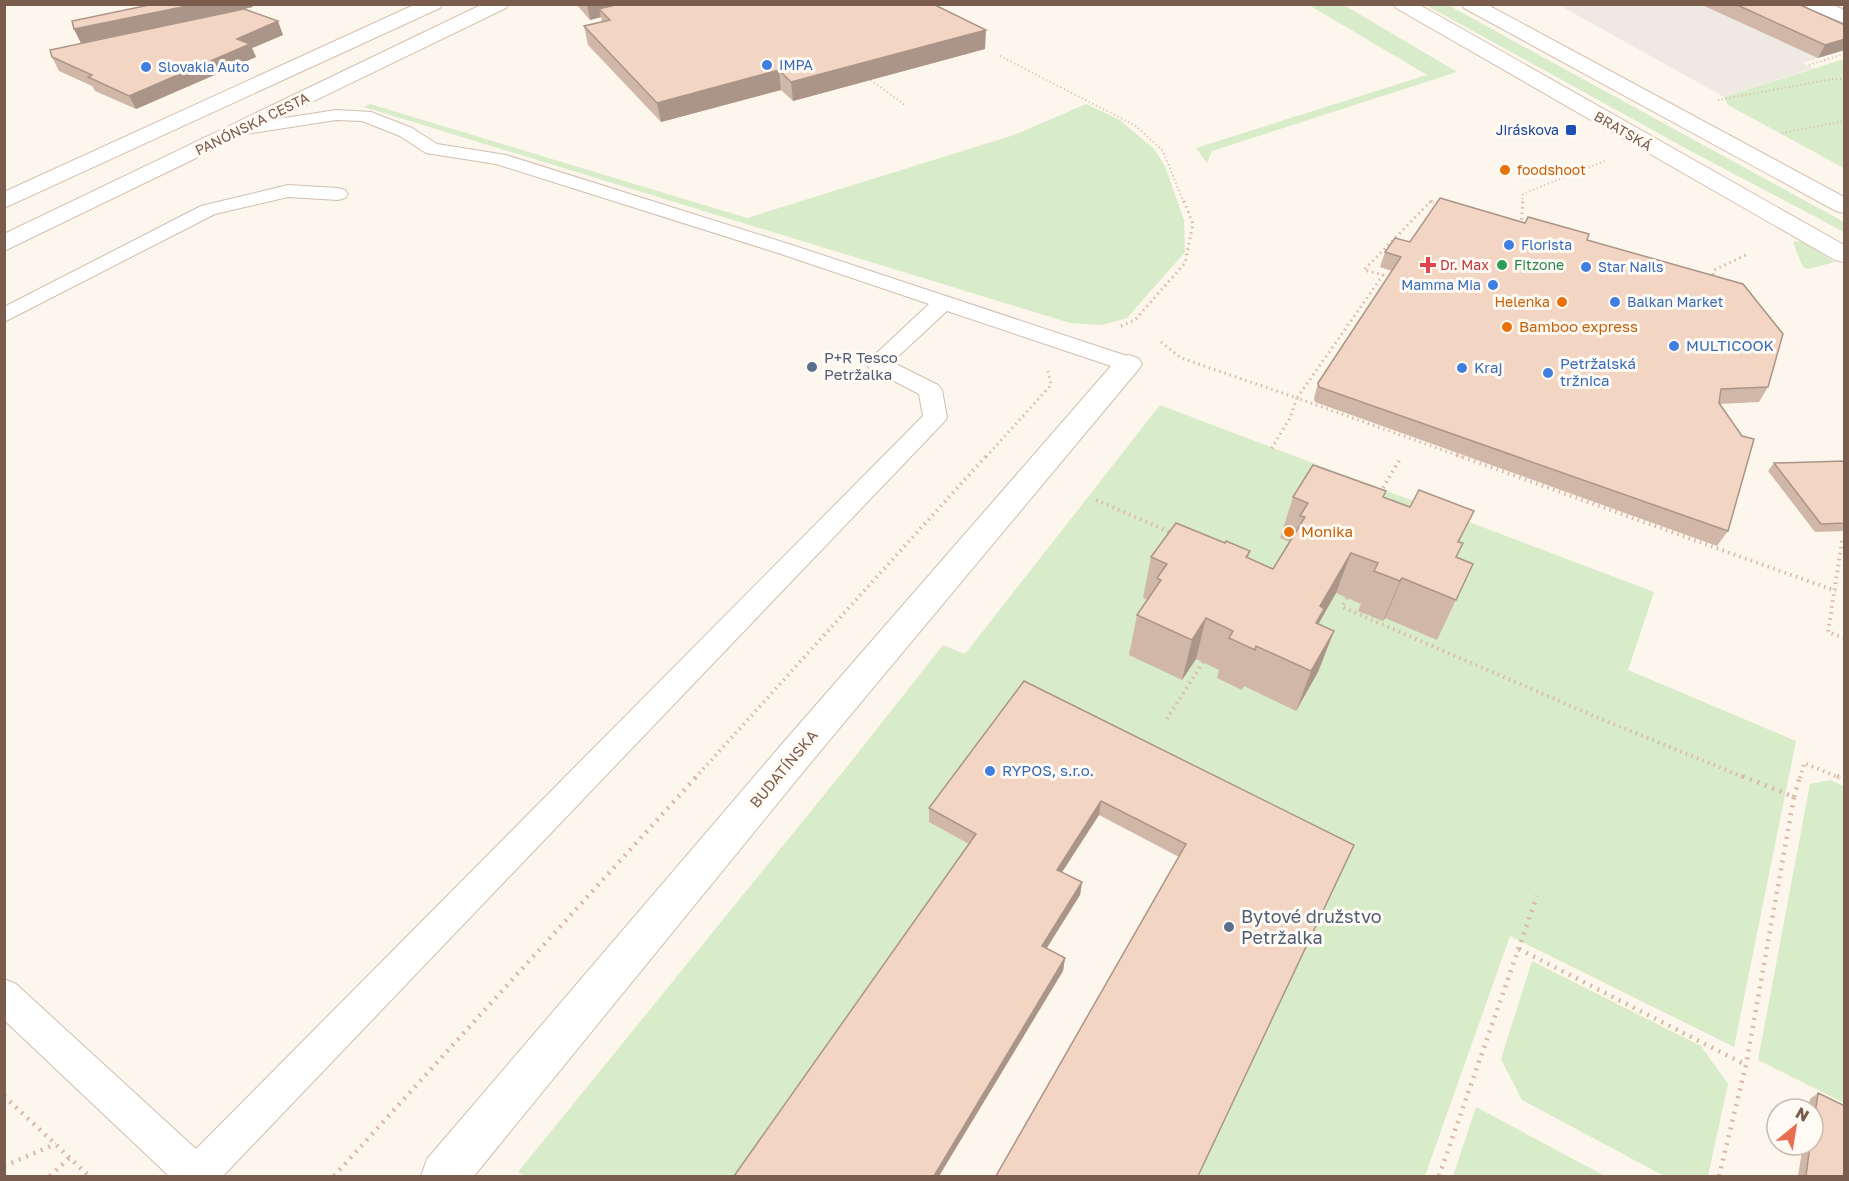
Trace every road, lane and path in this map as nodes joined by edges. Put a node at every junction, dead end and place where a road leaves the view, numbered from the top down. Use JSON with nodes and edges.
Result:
{"nodes":[{"id":1,"x":423,"y":4,"type":"edge"},
{"id":2,"x":433,"y":4,"type":"edge"},
{"id":3,"x":499,"y":4,"type":"edge"},
{"id":4,"x":522,"y":4,"type":"edge"},
{"id":5,"x":1403,"y":4,"type":"edge"},
{"id":6,"x":1471,"y":4,"type":"edge"},
{"id":7,"x":1814,"y":4,"type":"edge"},
{"id":8,"x":1845,"y":17,"type":"edge"},
{"id":9,"x":455,"y":26,"type":"junction"},
{"id":10,"x":378,"y":29,"type":"junction"},
{"id":11,"x":1845,"y":54,"type":"edge"},
{"id":12,"x":1000,"y":56,"type":"dead end"},
{"id":13,"x":1809,"y":65,"type":"dead end"},
{"id":14,"x":1845,"y":79,"type":"edge"},
{"id":15,"x":871,"y":80,"type":"edge"},
{"id":16,"x":1728,"y":98,"type":"dead end"},
{"id":17,"x":906,"y":106,"type":"dead end"},
{"id":18,"x":1845,"y":121,"type":"edge"},
{"id":19,"x":240,"y":130,"type":"junction"},
{"id":20,"x":1773,"y":135,"type":"dead end"},
{"id":21,"x":1616,"y":157,"type":"dead end"},
{"id":22,"x":338,"y":194,"type":"dead end"},
{"id":23,"x":4,"y":201,"type":"edge"},
{"id":24,"x":1443,"y":204,"type":"edge"},
{"id":25,"x":1845,"y":206,"type":"edge"},
{"id":26,"x":1510,"y":223,"type":"edge"},
{"id":27,"x":1521,"y":226,"type":"junction"},
{"id":28,"x":1530,"y":228,"type":"edge"},
{"id":29,"x":4,"y":244,"type":"edge"},
{"id":30,"x":1748,"y":254,"type":"dead end"},
{"id":31,"x":1845,"y":255,"type":"edge"},
{"id":32,"x":1374,"y":257,"type":"junction"},
{"id":33,"x":1385,"y":260,"type":"edge"},
{"id":34,"x":1701,"y":275,"type":"edge"},
{"id":35,"x":943,"y":303,"type":"junction"},
{"id":36,"x":4,"y":316,"type":"edge"},
{"id":37,"x":1118,"y":328,"type":"dead end"},
{"id":38,"x":1128,"y":364,"type":"joint"},
{"id":39,"x":1400,"y":459,"type":"dead end"},
{"id":40,"x":1096,"y":500,"type":"dead end"},
{"id":41,"x":1375,"y":502,"type":"edge"},
{"id":42,"x":1178,"y":536,"type":"edge"},
{"id":43,"x":1842,"y":542,"type":"dead end"},
{"id":44,"x":1836,"y":591,"type":"junction"},
{"id":45,"x":1347,"y":598,"type":"edge"},
{"id":46,"x":1845,"y":638,"type":"edge"},
{"id":47,"x":1203,"y":662,"type":"edge"},
{"id":48,"x":1167,"y":719,"type":"dead end"},
{"id":49,"x":1845,"y":779,"type":"edge"},
{"id":50,"x":1794,"y":797,"type":"junction"},
{"id":51,"x":1537,"y":896,"type":"dead end"},
{"id":52,"x":1519,"y":949,"type":"junction"},
{"id":53,"x":4,"y":996,"type":"edge"},
{"id":54,"x":1746,"y":1065,"type":"junction"},
{"id":55,"x":4,"y":1096,"type":"edge"},
{"id":56,"x":56,"y":1144,"type":"junction"},
{"id":57,"x":69,"y":1158,"type":"junction"},
{"id":58,"x":4,"y":1166,"type":"edge"},
{"id":59,"x":50,"y":1176,"type":"edge"},
{"id":60,"x":89,"y":1176,"type":"edge"},
{"id":61,"x":197,"y":1176,"type":"edge"},
{"id":62,"x":444,"y":1176,"type":"edge"},
{"id":63,"x":1439,"y":1176,"type":"edge"},
{"id":64,"x":1719,"y":1176,"type":"edge"}],
"edges":[{"from":1,"to":10,"type":"main road"},
{"from":2,"to":10,"type":"main road"},
{"from":3,"to":9,"type":"main road","name":"PANÓNSKA CESTA"},
{"from":4,"to":9,"type":"main road"},
{"from":5,"to":31,"type":"main road","name":"BRATSKÁ"},
{"from":6,"to":25,"type":"main road"},
{"from":7,"to":8,"type":"main road"},
{"from":9,"to":19,"type":"main road","name":"PANÓNSKA CESTA"},
{"from":10,"to":23,"type":"main road"},
{"from":11,"to":13,"type":"path"},
{"from":12,"to":37,"type":"path"},
{"from":14,"to":16,"type":"path"},
{"from":15,"to":17,"type":"path"},
{"from":18,"to":20,"type":"path"},
{"from":19,"to":29,"type":"main road","name":"PANÓNSKA CESTA"},
{"from":19,"to":35,"type":"lane"},
{"from":21,"to":27,"type":"path"},
{"from":22,"to":36,"type":"lane"},
{"from":24,"to":32,"type":"path"},
{"from":26,"to":27,"type":"path"},
{"from":27,"to":28,"type":"path"},
{"from":30,"to":34,"type":"path"},
{"from":32,"to":33,"type":"path"},
{"from":32,"to":44,"type":"path"},
{"from":35,"to":38,"type":"lane"},
{"from":35,"to":61,"type":"lane"},
{"from":38,"to":62,"type":"main road","name":"BUDATÍNSKA"},
{"from":39,"to":41,"type":"path"},
{"from":40,"to":42,"type":"path"},
{"from":43,"to":44,"type":"path"},
{"from":44,"to":46,"type":"path"},
{"from":45,"to":50,"type":"path"},
{"from":47,"to":48,"type":"path"},
{"from":49,"to":50,"type":"path"},
{"from":50,"to":54,"type":"path"},
{"from":51,"to":52,"type":"path"},
{"from":52,"to":54,"type":"path"},
{"from":52,"to":63,"type":"path"},
{"from":53,"to":61,"type":"lane"},
{"from":54,"to":64,"type":"path"},
{"from":55,"to":56,"type":"path"},
{"from":56,"to":57,"type":"path"},
{"from":56,"to":58,"type":"path"},
{"from":57,"to":59,"type":"path"},
{"from":57,"to":60,"type":"path"}]}
